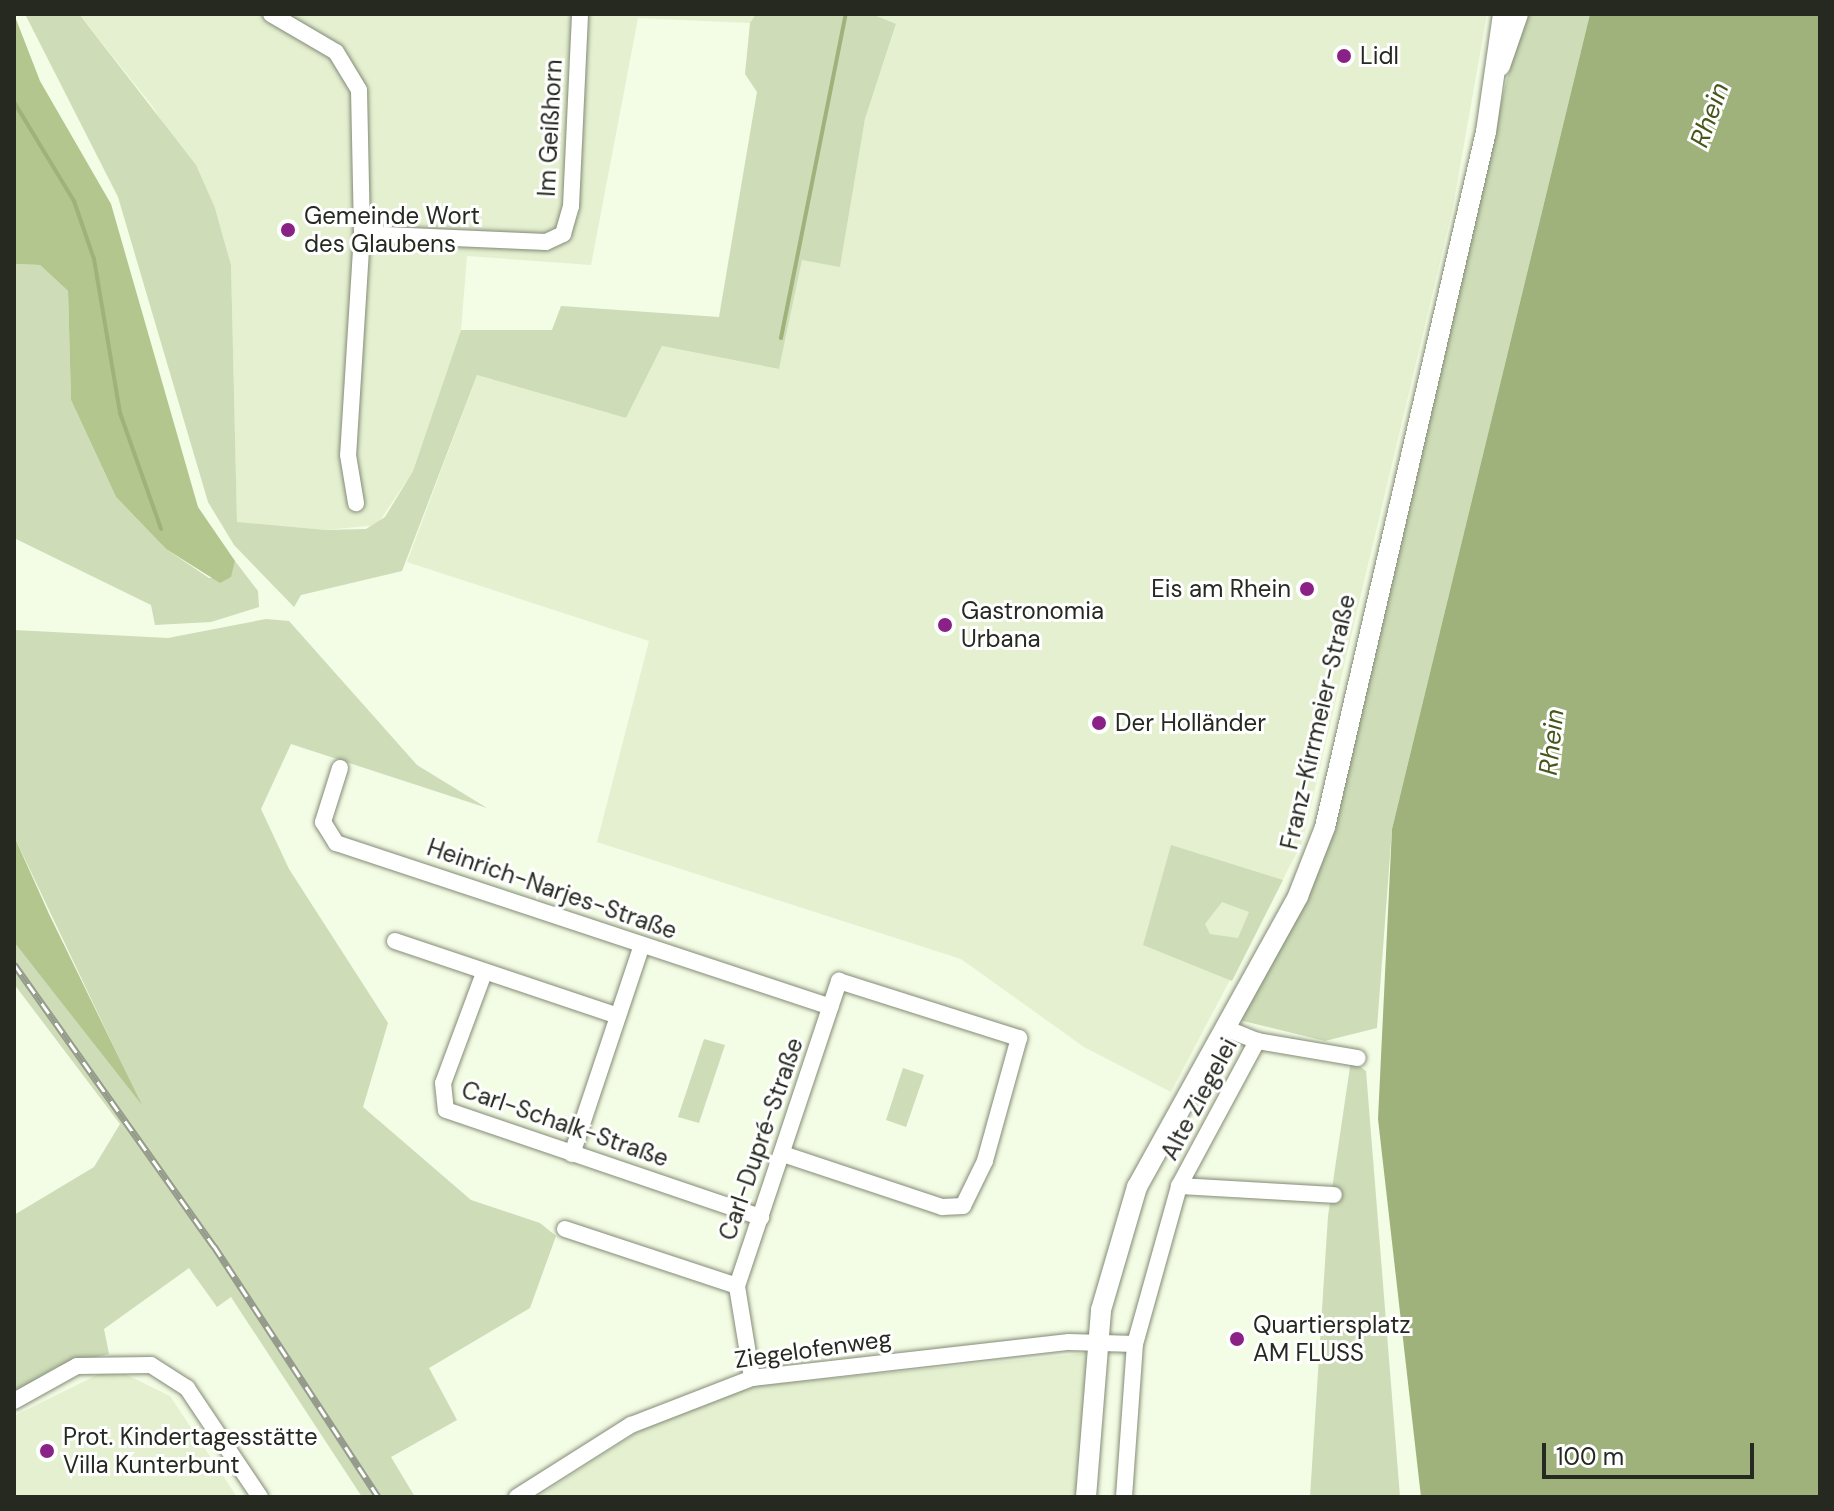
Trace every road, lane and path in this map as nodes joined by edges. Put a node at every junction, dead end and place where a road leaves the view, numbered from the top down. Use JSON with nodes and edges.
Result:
{"nodes":[{"id":1,"x":580,"y":14,"type":"edge"},
{"id":2,"x":1503,"y":14,"type":"edge"},
{"id":3,"x":1518,"y":14,"type":"edge"},
{"id":4,"x":276,"y":15,"type":"edge"},
{"id":5,"x":1500,"y":66,"type":"junction"},
{"id":6,"x":362,"y":234,"type":"junction"},
{"id":7,"x":356,"y":503,"type":"dead end"},
{"id":8,"x":340,"y":768,"type":"dead end"},
{"id":9,"x":395,"y":941,"type":"dead end"},
{"id":10,"x":642,"y":945,"type":"junction"},
{"id":11,"x":484,"y":973,"type":"junction"},
{"id":12,"x":831,"y":1007,"type":"junction"},
{"id":13,"x":618,"y":1016,"type":"junction"},
{"id":14,"x":1225,"y":1028,"type":"junction"},
{"id":15,"x":1257,"y":1041,"type":"junction"},
{"id":16,"x":1358,"y":1058,"type":"dead end"},
{"id":17,"x":572,"y":1154,"type":"junction"},
{"id":18,"x":783,"y":1154,"type":"junction"},
{"id":19,"x":1179,"y":1186,"type":"junction"},
{"id":20,"x":1334,"y":1195,"type":"dead end"},
{"id":21,"x":761,"y":1217,"type":"junction"},
{"id":22,"x":565,"y":1229,"type":"dead end"},
{"id":23,"x":737,"y":1286,"type":"junction"},
{"id":24,"x":1097,"y":1342,"type":"junction"},
{"id":25,"x":1135,"y":1344,"type":"junction"},
{"id":26,"x":752,"y":1378,"type":"junction"},
{"id":27,"x":14,"y":1401,"type":"edge"},
{"id":28,"x":260,"y":1497,"type":"edge"},
{"id":29,"x":517,"y":1497,"type":"edge"},
{"id":30,"x":1086,"y":1497,"type":"edge"},
{"id":31,"x":1124,"y":1497,"type":"edge"}],
"edges":[{"from":1,"to":6,"type":"street","name":"Im Geißhorn"},
{"from":2,"to":5,"type":"street","name":"Franz-Kirrmeier-Straße"},
{"from":3,"to":5,"type":"street","name":"Franz-Kirrmeier-Straße"},
{"from":4,"to":6,"type":"street"},
{"from":5,"to":14,"type":"street","name":"Franz-Kirrmeier-Straße"},
{"from":6,"to":7,"type":"street"},
{"from":8,"to":10,"type":"street","name":"Heinrich-Narjes-Straße"},
{"from":9,"to":11,"type":"street"},
{"from":10,"to":12,"type":"street","name":"Heinrich-Narjes-Straße"},
{"from":10,"to":13,"type":"street"},
{"from":11,"to":13,"type":"street"},
{"from":11,"to":17,"type":"street","name":"Carl-Schalk-Straße"},
{"from":12,"to":18,"type":"street","name":"Carl-Dupré-Straße"},
{"from":12,"to":18,"type":"street"},
{"from":13,"to":17,"type":"street"},
{"from":14,"to":15,"type":"street"},
{"from":14,"to":24,"type":"street","name":"Franz-Kirrmeier-Straße"},
{"from":15,"to":16,"type":"street","name":"Alte Ziegelei"},
{"from":15,"to":19,"type":"street","name":"Alte Ziegelei"},
{"from":17,"to":21,"type":"street","name":"Carl-Schalk-Straße"},
{"from":18,"to":21,"type":"street","name":"Carl-Dupré-Straße"},
{"from":19,"to":20,"type":"street","name":"Alte Ziegelei"},
{"from":19,"to":25,"type":"street","name":"Alte Ziegelei"},
{"from":21,"to":23,"type":"street","name":"Carl-Dupré-Straße"},
{"from":22,"to":23,"type":"street"},
{"from":23,"to":26,"type":"street","name":"Carl-Dupré-Straße"},
{"from":24,"to":25,"type":"street"},
{"from":24,"to":26,"type":"street","name":"Ziegelofenweg"},
{"from":24,"to":30,"type":"street","name":"Franz-Kirrmeier-Straße"},
{"from":25,"to":31,"type":"street","name":"Alte Ziegelei"},
{"from":26,"to":29,"type":"street","name":"Ziegelofenweg"},
{"from":27,"to":28,"type":"street"}]}
